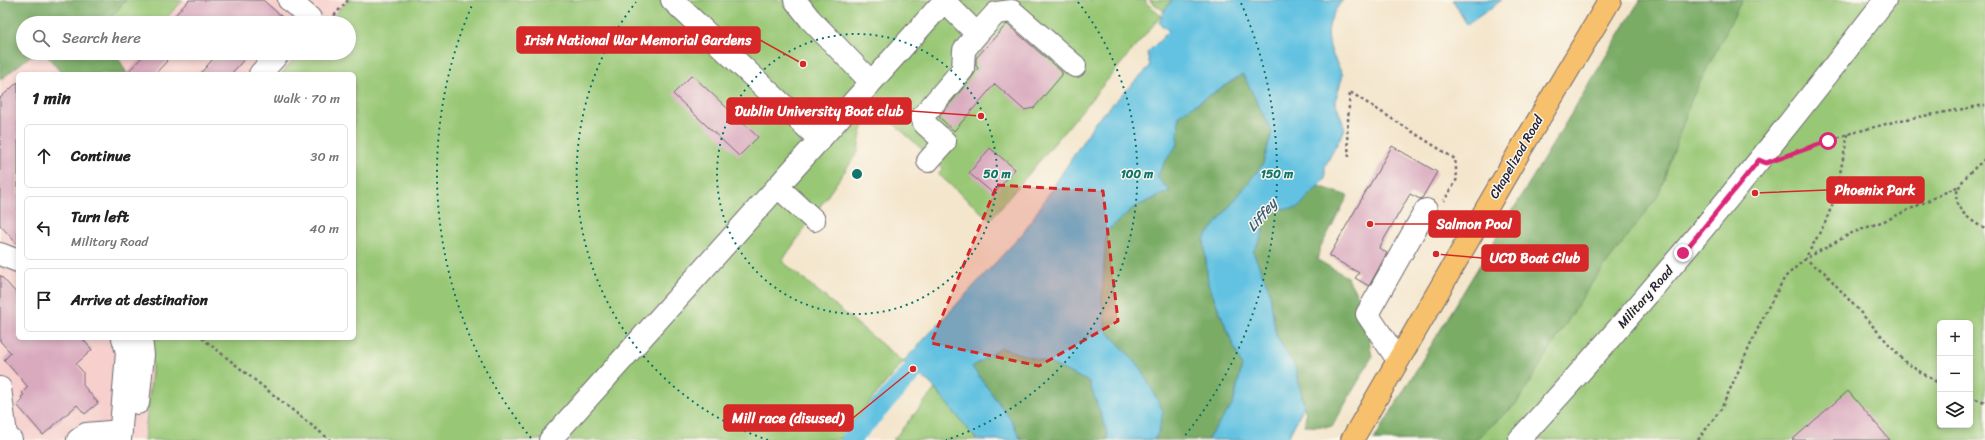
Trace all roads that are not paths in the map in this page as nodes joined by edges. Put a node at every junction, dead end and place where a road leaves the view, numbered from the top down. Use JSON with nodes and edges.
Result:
{"nodes":[{"id":1,"x":289,"y":0,"type":"edge"},
{"id":2,"x":672,"y":0,"type":"edge"},
{"id":3,"x":795,"y":0,"type":"edge"},
{"id":4,"x":1610,"y":0,"type":"edge"},
{"id":5,"x":1885,"y":0,"type":"edge"},
{"id":6,"x":944,"y":1,"type":"edge"},
{"id":7,"x":308,"y":16,"type":"edge"},
{"id":8,"x":977,"y":34,"type":"junction"},
{"id":9,"x":273,"y":60,"type":"edge"},
{"id":10,"x":1075,"y":66,"type":"dead end"},
{"id":11,"x":262,"y":72,"type":"edge"},
{"id":12,"x":870,"y":81,"type":"junction"},
{"id":13,"x":820,"y":140,"type":"junction"},
{"id":14,"x":928,"y":161,"type":"dead end"},
{"id":15,"x":778,"y":187,"type":"junction"},
{"id":16,"x":1426,"y":210,"type":"road end"},
{"id":17,"x":814,"y":220,"type":"dead end"},
{"id":18,"x":0,"y":254,"type":"edge"},
{"id":19,"x":16,"y":260,"type":"edge"},
{"id":20,"x":124,"y":340,"type":"edge"},
{"id":21,"x":141,"y":340,"type":"edge"},
{"id":22,"x":1398,"y":360,"type":"junction"},
{"id":23,"x":0,"y":388,"type":"edge"},
{"id":24,"x":1528,"y":435,"type":"edge"},
{"id":25,"x":125,"y":437,"type":"edge"},
{"id":26,"x":10,"y":440,"type":"edge"},
{"id":27,"x":78,"y":440,"type":"edge"},
{"id":28,"x":550,"y":440,"type":"edge"},
{"id":29,"x":1352,"y":440,"type":"edge"}],
"edges":[{"from":1,"to":7,"type":"street"},
{"from":2,"to":13,"type":"street"},
{"from":3,"to":12,"type":"street"},
{"from":4,"to":22,"type":"main road","name":"Chapelizod Road"},
{"from":5,"to":24,"type":"street","name":"Military Road"},
{"from":6,"to":8,"type":"street"},
{"from":6,"to":12,"type":"street"},
{"from":8,"to":10,"type":"street"},
{"from":8,"to":14,"type":"street"},
{"from":9,"to":11,"type":"street"},
{"from":12,"to":13,"type":"street"},
{"from":13,"to":15,"type":"street"},
{"from":15,"to":17,"type":"street"},
{"from":15,"to":28,"type":"street"},
{"from":16,"to":22,"type":"street"},
{"from":18,"to":19,"type":"street"},
{"from":20,"to":25,"type":"street"},
{"from":21,"to":25,"type":"street"},
{"from":22,"to":29,"type":"main road","name":"Chapelizod Road"},
{"from":23,"to":26,"type":"street"},
{"from":25,"to":27,"type":"street"}]}
